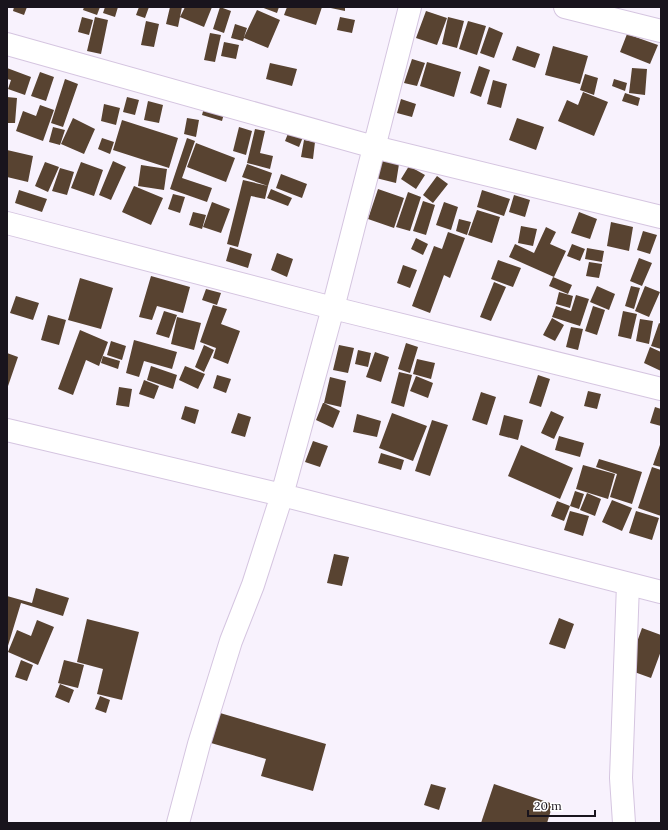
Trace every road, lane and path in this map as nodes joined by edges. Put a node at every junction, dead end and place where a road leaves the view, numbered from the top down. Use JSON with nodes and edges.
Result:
{"nodes":[{"id":1,"x":410,"y":7,"type":"edge"},
{"id":2,"x":565,"y":7,"type":"edge"},
{"id":3,"x":661,"y":31,"type":"edge"},
{"id":4,"x":7,"y":44,"type":"edge"},
{"id":5,"x":374,"y":147,"type":"junction"},
{"id":6,"x":661,"y":218,"type":"edge"},
{"id":7,"x":7,"y":223,"type":"edge"},
{"id":8,"x":332,"y":308,"type":"junction"},
{"id":9,"x":661,"y":389,"type":"edge"},
{"id":10,"x":7,"y":430,"type":"edge"},
{"id":11,"x":282,"y":495,"type":"junction"},
{"id":12,"x":628,"y":584,"type":"junction"},
{"id":13,"x":661,"y":592,"type":"edge"},
{"id":14,"x":178,"y":823,"type":"edge"},
{"id":15,"x":624,"y":823,"type":"edge"}],
"edges":[{"from":1,"to":5,"type":"street"},
{"from":2,"to":3,"type":"street"},
{"from":4,"to":5,"type":"street"},
{"from":5,"to":6,"type":"street"},
{"from":5,"to":8,"type":"street"},
{"from":7,"to":8,"type":"street"},
{"from":8,"to":9,"type":"street"},
{"from":8,"to":11,"type":"street"},
{"from":10,"to":11,"type":"street"},
{"from":11,"to":12,"type":"street"},
{"from":11,"to":14,"type":"street"},
{"from":12,"to":13,"type":"street"},
{"from":12,"to":15,"type":"street"}]}
